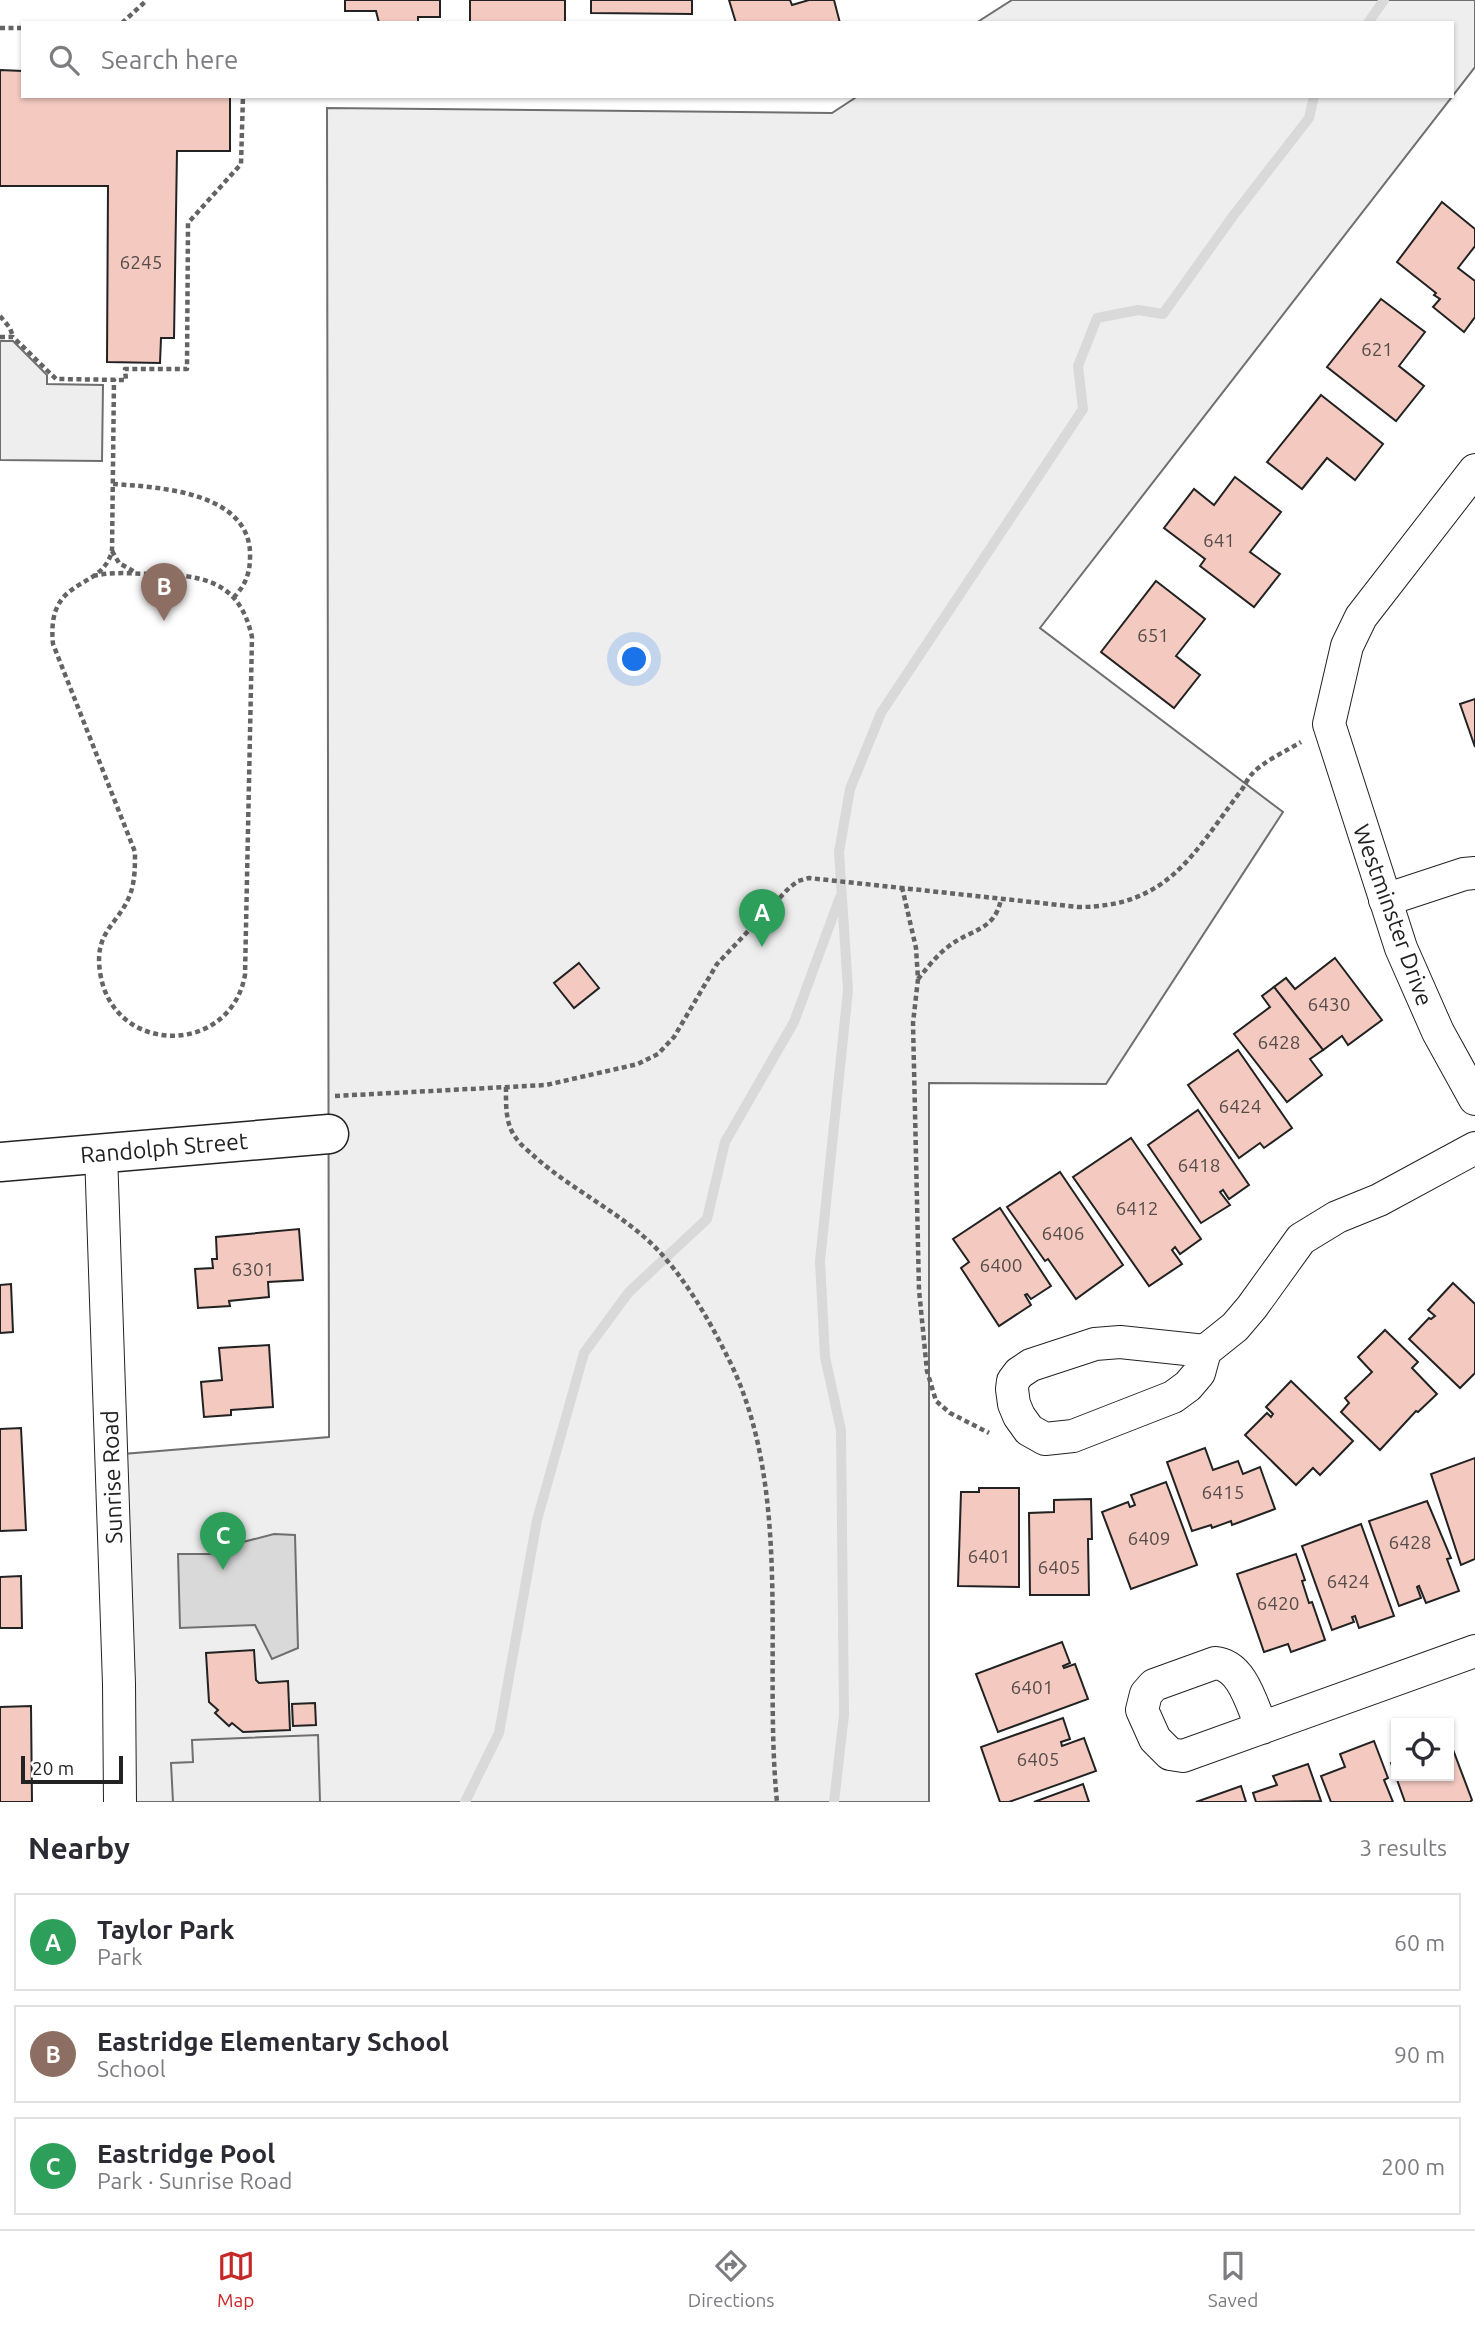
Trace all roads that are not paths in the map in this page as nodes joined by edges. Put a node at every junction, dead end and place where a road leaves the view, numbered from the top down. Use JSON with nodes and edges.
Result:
{"nodes":[{"id":1,"x":1475,"y":470,"type":"edge"},
{"id":2,"x":1475,"y":873,"type":"edge"},
{"id":3,"x":1385,"y":900,"type":"junction"},
{"id":4,"x":1475,"y":1099,"type":"edge"},
{"id":5,"x":329,"y":1134,"type":"dead end"},
{"id":6,"x":1475,"y":1148,"type":"edge"},
{"id":7,"x":101,"y":1153,"type":"junction"},
{"id":8,"x":0,"y":1162,"type":"edge"},
{"id":9,"x":1205,"y":1350,"type":"junction"},
{"id":10,"x":1475,"y":1651,"type":"edge"},
{"id":11,"x":1262,"y":1728,"type":"dead end"},
{"id":12,"x":120,"y":1802,"type":"edge"}],
"edges":[{"from":1,"to":3,"type":"street","name":"Westminster Drive"},
{"from":2,"to":3,"type":"street"},
{"from":3,"to":4,"type":"street","name":"Westminster Drive"},
{"from":5,"to":7,"type":"street","name":"Randolph Street"},
{"from":6,"to":9,"type":"street"},
{"from":7,"to":8,"type":"street","name":"Randolph Street"},
{"from":7,"to":12,"type":"street","name":"Sunrise Road"},
{"from":9,"to":9,"type":"street"},
{"from":10,"to":11,"type":"street"}]}
